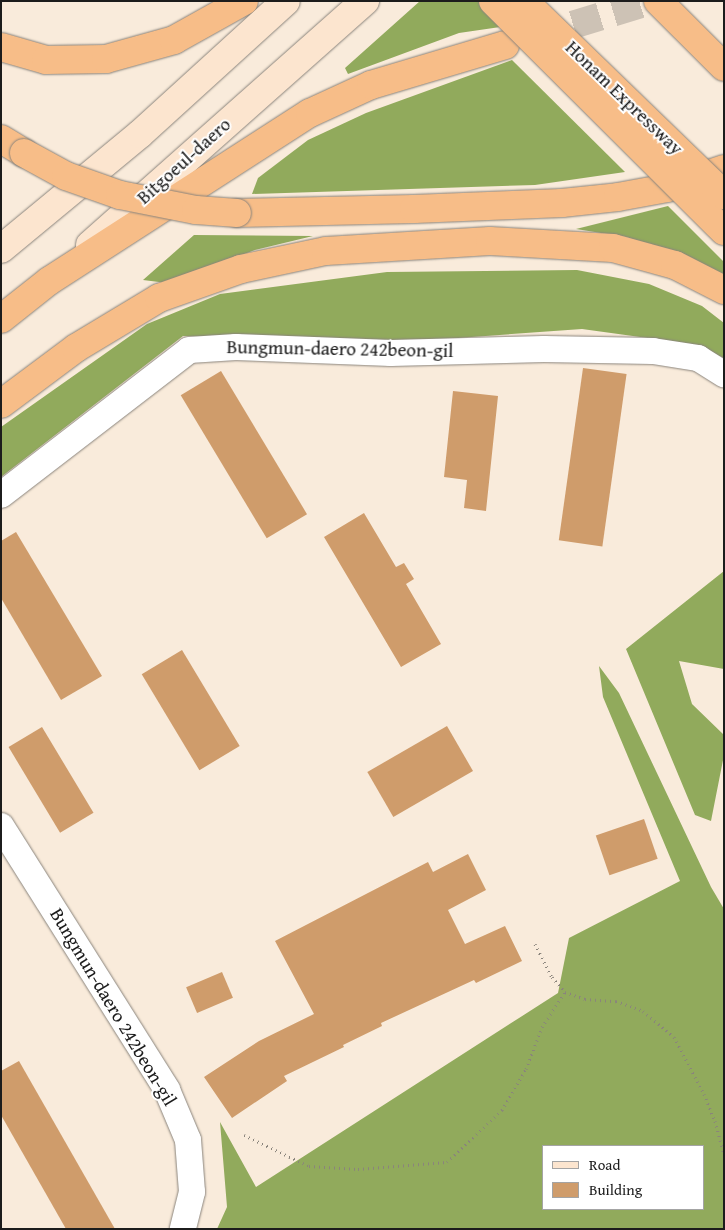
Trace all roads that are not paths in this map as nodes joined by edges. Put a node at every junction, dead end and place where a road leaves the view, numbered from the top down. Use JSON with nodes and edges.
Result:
{"nodes":[{"id":1,"x":244,"y":1,"type":"edge"},
{"id":2,"x":286,"y":1,"type":"edge"},
{"id":3,"x":365,"y":1,"type":"edge"},
{"id":4,"x":493,"y":1,"type":"edge"},
{"id":5,"x":524,"y":1,"type":"edge"},
{"id":6,"x":658,"y":1,"type":"edge"},
{"id":7,"x":505,"y":45,"type":"tunnel mouth"},
{"id":8,"x":1,"y":47,"type":"edge"},
{"id":9,"x":724,"y":67,"type":"edge"},
{"id":10,"x":1,"y":139,"type":"edge"},
{"id":11,"x":724,"y":170,"type":"edge"},
{"id":12,"x":724,"y":195,"type":"edge"},
{"id":13,"x":724,"y":231,"type":"edge"},
{"id":14,"x":1,"y":248,"type":"edge"},
{"id":15,"x":49,"y":281,"type":"junction"},
{"id":16,"x":724,"y":290,"type":"edge"},
{"id":17,"x":1,"y":319,"type":"edge"},
{"id":18,"x":724,"y":374,"type":"edge"},
{"id":19,"x":1,"y":404,"type":"edge"},
{"id":20,"x":1,"y":495,"type":"edge"},
{"id":21,"x":1,"y":826,"type":"edge"},
{"id":22,"x":183,"y":1229,"type":"edge"}],
"edges":[{"from":1,"to":8,"type":"highway"},
{"from":2,"to":14,"type":"main road"},
{"from":3,"to":15,"type":"main road","name":"Bitgoeul-daero"},
{"from":4,"to":13,"type":"highway","bridge":true},
{"from":5,"to":12,"type":"highway","name":"Honam Expressway","bridge":true},
{"from":6,"to":9,"type":"highway"},
{"from":7,"to":15,"type":"highway"},
{"from":10,"to":11,"type":"highway","bridge":true},
{"from":15,"to":17,"type":"highway","name":"Bitgoeul-daero"},
{"from":16,"to":19,"type":"highway"},
{"from":18,"to":20,"type":"street","name":"Bungmun-daero 242beon-gil"},
{"from":21,"to":22,"type":"street","name":"Bungmun-daero 242beon-gil"}]}
